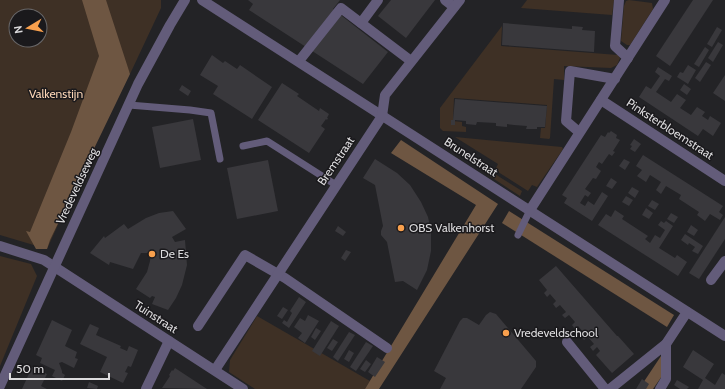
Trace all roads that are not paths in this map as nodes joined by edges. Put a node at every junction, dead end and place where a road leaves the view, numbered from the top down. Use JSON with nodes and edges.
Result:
{"nodes":[{"id":1,"x":185,"y":0,"type":"edge"},
{"id":2,"x":202,"y":0,"type":"edge"},
{"id":3,"x":378,"y":0,"type":"edge"},
{"id":4,"x":445,"y":0,"type":"edge"},
{"id":5,"x":619,"y":0,"type":"edge"},
{"id":6,"x":663,"y":1,"type":"edge"},
{"id":7,"x":457,"y":4,"type":"edge"},
{"id":8,"x":361,"y":23,"type":"junction"},
{"id":9,"x":628,"y":58,"type":"junction"},
{"id":10,"x":299,"y":61,"type":"junction"},
{"id":11,"x":410,"y":61,"type":"junction"},
{"id":12,"x":615,"y":79,"type":"junction"},
{"id":13,"x":601,"y":100,"type":"junction"},
{"id":14,"x":129,"y":104,"type":"junction"},
{"id":15,"x":382,"y":116,"type":"junction"},
{"id":16,"x":579,"y":132,"type":"junction"},
{"id":17,"x":243,"y":146,"type":"dead end"},
{"id":18,"x":220,"y":159,"type":"dead end"},
{"id":19,"x":725,"y":181,"type":"edge"},
{"id":20,"x":336,"y":185,"type":"junction"},
{"id":21,"x":530,"y":210,"type":"junction"},
{"id":22,"x":518,"y":235,"type":"dead end"},
{"id":23,"x":0,"y":246,"type":"edge"},
{"id":24,"x":725,"y":261,"type":"edge"},
{"id":25,"x":54,"y":267,"type":"junction"},
{"id":26,"x":278,"y":274,"type":"junction"},
{"id":27,"x":711,"y":280,"type":"dead end"},
{"id":28,"x":687,"y":312,"type":"junction"},
{"id":29,"x":198,"y":326,"type":"dead end"},
{"id":30,"x":725,"y":336,"type":"edge"},
{"id":31,"x":170,"y":341,"type":"junction"},
{"id":32,"x":567,"y":342,"type":"dead end"},
{"id":33,"x":666,"y":344,"type":"junction"},
{"id":34,"x":387,"y":348,"type":"dead end"},
{"id":35,"x":215,"y":370,"type":"junction"},
{"id":36,"x":0,"y":386,"type":"edge"},
{"id":37,"x":664,"y":388,"type":"edge"},
{"id":38,"x":146,"y":389,"type":"edge"},
{"id":39,"x":243,"y":389,"type":"edge"},
{"id":40,"x":605,"y":389,"type":"edge"},
{"id":41,"x":610,"y":389,"type":"edge"}],
"edges":[{"from":1,"to":14,"type":"street","name":"Vredeveldseweg"},
{"from":2,"to":10,"type":"street","name":"Brunelstraat"},
{"from":3,"to":8,"type":"street"},
{"from":4,"to":7,"type":"street","name":"Bremstraat"},
{"from":5,"to":9,"type":"street"},
{"from":6,"to":9,"type":"street"},
{"from":7,"to":11,"type":"street","name":"Bremstraat"},
{"from":8,"to":10,"type":"street"},
{"from":8,"to":11,"type":"street"},
{"from":9,"to":12,"type":"street"},
{"from":10,"to":15,"type":"street","name":"Brunelstraat"},
{"from":11,"to":15,"type":"street","name":"Bremstraat"},
{"from":12,"to":13,"type":"street"},
{"from":12,"to":16,"type":"street"},
{"from":13,"to":16,"type":"street"},
{"from":13,"to":19,"type":"street","name":"Pinksterbloemstraat"},
{"from":14,"to":18,"type":"lane"},
{"from":14,"to":25,"type":"street","name":"Vredeveldseweg"},
{"from":15,"to":20,"type":"street","name":"Bremstraat"},
{"from":15,"to":21,"type":"street","name":"Brunelstraat"},
{"from":16,"to":21,"type":"street"},
{"from":17,"to":20,"type":"lane"},
{"from":20,"to":26,"type":"street","name":"Bremstraat"},
{"from":21,"to":22,"type":"lane"},
{"from":21,"to":28,"type":"street","name":"Brunelstraat"},
{"from":23,"to":25,"type":"street","name":"Tuinstraat"},
{"from":24,"to":27,"type":"street"},
{"from":25,"to":31,"type":"street","name":"Tuinstraat"},
{"from":25,"to":36,"type":"street","name":"Vredeveldseweg"},
{"from":26,"to":29,"type":"street"},
{"from":26,"to":34,"type":"street"},
{"from":26,"to":35,"type":"street","name":"Bremstraat"},
{"from":28,"to":30,"type":"street","name":"Brunelstraat"},
{"from":28,"to":33,"type":"street"},
{"from":31,"to":35,"type":"street","name":"Tuinstraat"},
{"from":31,"to":38,"type":"street"},
{"from":32,"to":40,"type":"street"},
{"from":33,"to":37,"type":"street"},
{"from":33,"to":41,"type":"street"},
{"from":35,"to":39,"type":"street","name":"Tuinstraat"}]}
